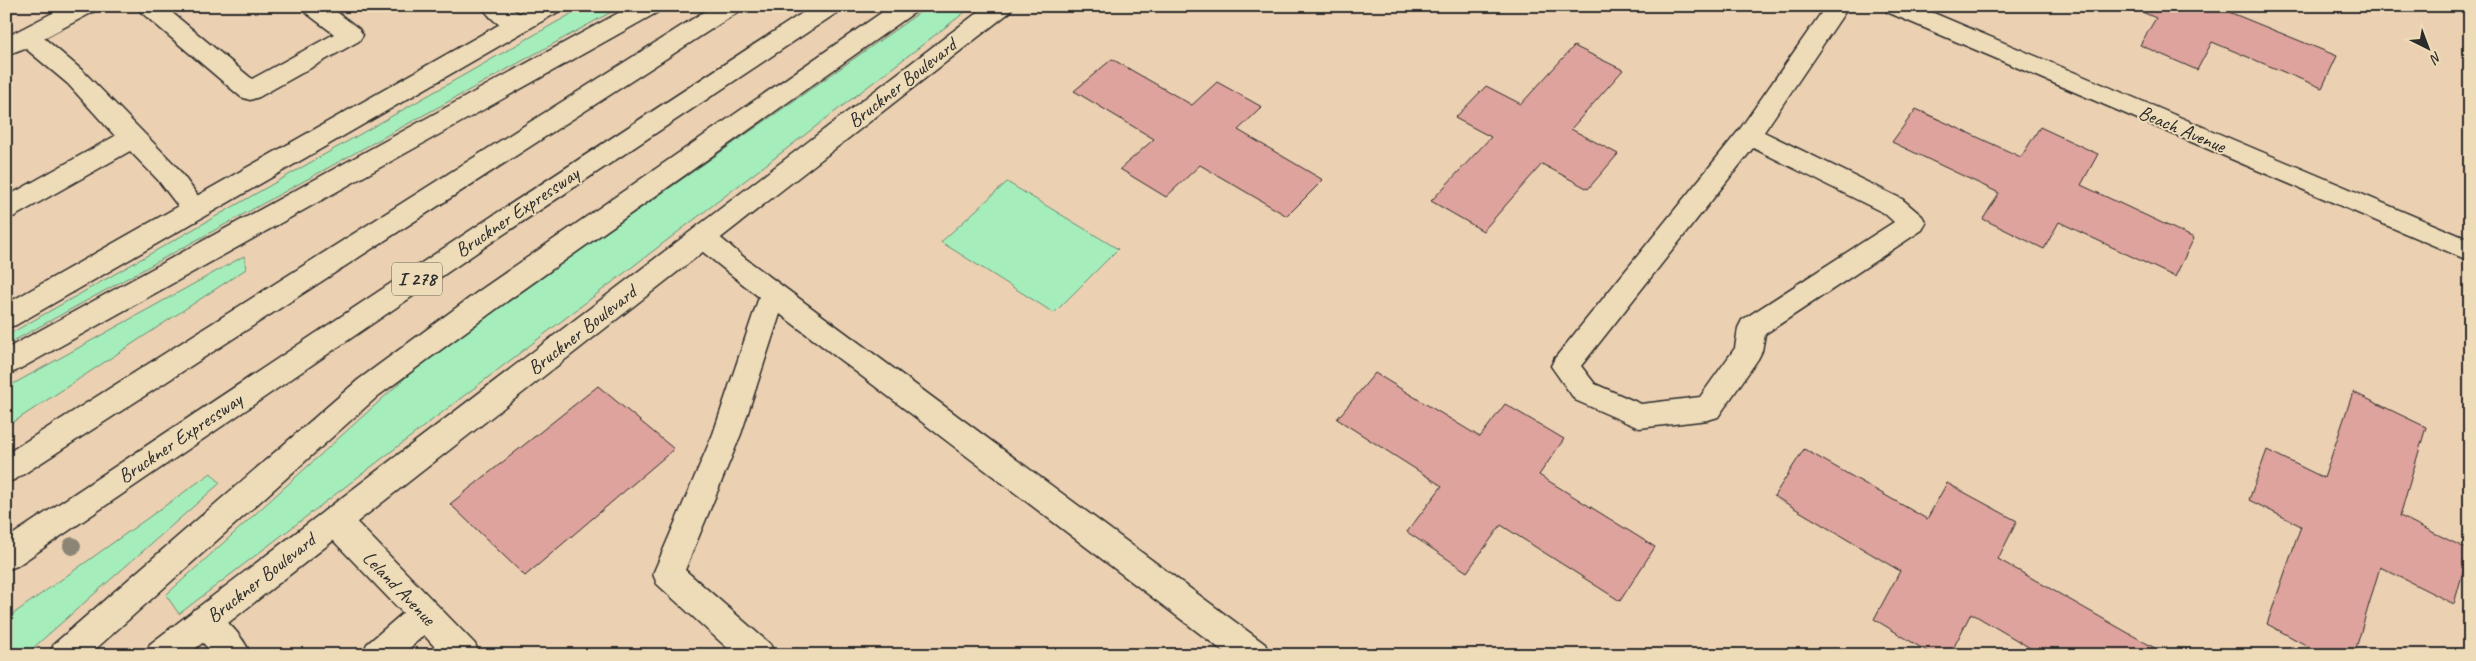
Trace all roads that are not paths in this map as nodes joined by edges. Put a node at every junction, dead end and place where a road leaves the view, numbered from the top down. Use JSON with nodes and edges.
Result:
{"nodes":[{"id":1,"x":85,"y":6,"type":"edge"},
{"id":2,"x":149,"y":6,"type":"edge"},
{"id":3,"x":313,"y":6,"type":"edge"},
{"id":4,"x":493,"y":6,"type":"edge"},
{"id":5,"x":550,"y":6,"type":"edge"},
{"id":6,"x":650,"y":6,"type":"edge"},
{"id":7,"x":730,"y":6,"type":"edge"},
{"id":8,"x":830,"y":6,"type":"edge"},
{"id":9,"x":907,"y":6,"type":"edge"},
{"id":10,"x":1002,"y":6,"type":"edge"},
{"id":11,"x":1838,"y":6,"type":"edge"},
{"id":12,"x":1895,"y":6,"type":"edge"},
{"id":13,"x":517,"y":25,"type":"junction"},
{"id":14,"x":17,"y":42,"type":"edge"},
{"id":15,"x":1750,"y":135,"type":"junction"},
{"id":16,"x":132,"y":138,"type":"junction"},
{"id":17,"x":194,"y":208,"type":"junction"},
{"id":18,"x":6,"y":209,"type":"edge"},
{"id":19,"x":702,"y":237,"type":"junction"},
{"id":20,"x":2470,"y":251,"type":"edge"},
{"id":21,"x":773,"y":294,"type":"junction"},
{"id":22,"x":6,"y":317,"type":"edge"},
{"id":23,"x":6,"y":363,"type":"edge"},
{"id":24,"x":6,"y":470,"type":"edge"},
{"id":25,"x":335,"y":521,"type":"junction"},
{"id":26,"x":6,"y":556,"type":"edge"},
{"id":27,"x":425,"y":614,"type":"junction"},
{"id":28,"x":204,"y":622,"type":"junction"},
{"id":29,"x":64,"y":655,"type":"edge"},
{"id":30,"x":161,"y":655,"type":"edge"},
{"id":31,"x":234,"y":655,"type":"edge"},
{"id":32,"x":378,"y":655,"type":"edge"},
{"id":33,"x":464,"y":655,"type":"edge"},
{"id":34,"x":759,"y":655,"type":"edge"},
{"id":35,"x":1254,"y":655,"type":"edge"}],
"edges":[{"from":1,"to":14,"type":"main road"},
{"from":2,"to":3,"type":"main road"},
{"from":4,"to":13,"type":"main road"},
{"from":5,"to":13,"type":"main road"},
{"from":6,"to":23,"type":"main road"},
{"from":7,"to":24,"type":"main road"},
{"from":8,"to":26,"type":"main road","name":"Bruckner Expressway","number":"I 278"},
{"from":9,"to":29,"type":"main road"},
{"from":10,"to":19,"type":"main road","name":"Bruckner Boulevard"},
{"from":11,"to":15,"type":"main road"},
{"from":12,"to":20,"type":"main road","name":"Beach Avenue"},
{"from":13,"to":17,"type":"main road"},
{"from":14,"to":16,"type":"main road"},
{"from":15,"to":15,"type":"main road"},
{"from":16,"to":17,"type":"main road"},
{"from":16,"to":18,"type":"main road"},
{"from":17,"to":22,"type":"main road"},
{"from":19,"to":21,"type":"main road"},
{"from":19,"to":25,"type":"main road","name":"Bruckner Boulevard"},
{"from":21,"to":34,"type":"main road"},
{"from":21,"to":35,"type":"main road"},
{"from":25,"to":27,"type":"main road","name":"Leland Avenue"},
{"from":25,"to":28,"type":"main road","name":"Bruckner Boulevard"},
{"from":27,"to":32,"type":"main road"},
{"from":27,"to":33,"type":"main road","name":"Leland Avenue"},
{"from":28,"to":30,"type":"main road","name":"Bruckner Boulevard"},
{"from":28,"to":31,"type":"main road"}]}
